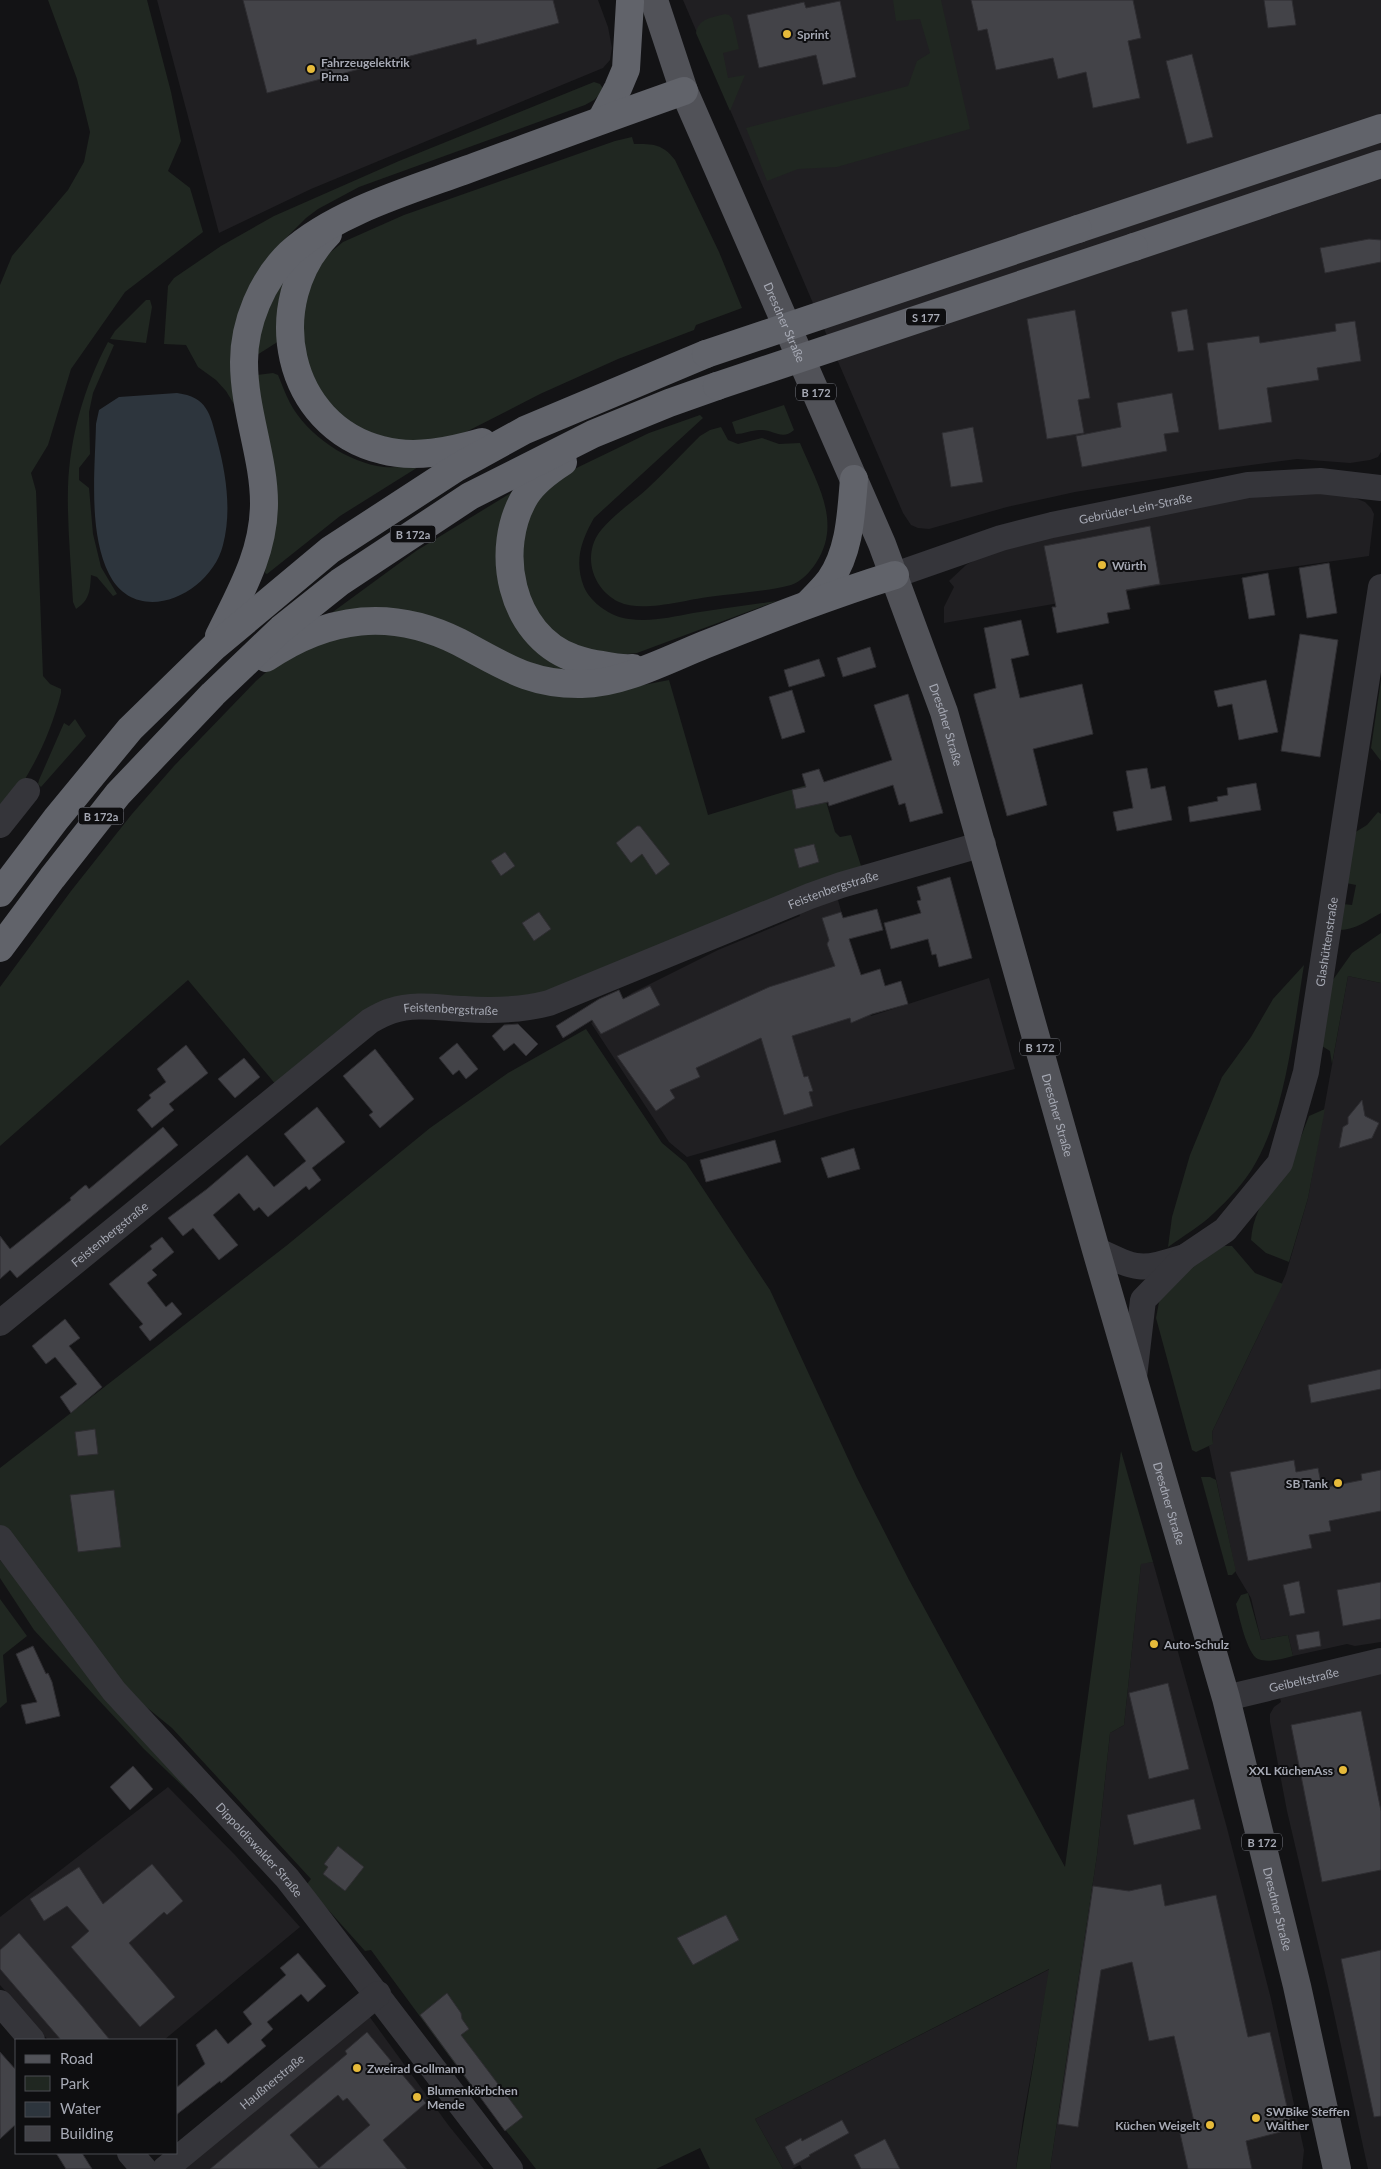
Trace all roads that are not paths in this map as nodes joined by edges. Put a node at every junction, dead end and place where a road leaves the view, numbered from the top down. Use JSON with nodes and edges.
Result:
{"nodes":[{"id":1,"x":638,"y":4,"type":"edge"},
{"id":2,"x":684,"y":91,"type":"junction"},
{"id":3,"x":601,"y":120,"type":"junction"},
{"id":4,"x":1381,"y":128,"type":"edge"},
{"id":5,"x":1381,"y":164,"type":"edge"},
{"id":6,"x":341,"y":220,"type":"junction"},
{"id":7,"x":717,"y":386,"type":"joint"},
{"id":8,"x":640,"y":414,"type":"junction"},
{"id":9,"x":525,"y":430,"type":"junction"},
{"id":10,"x":854,"y":480,"type":"junction"},
{"id":11,"x":1381,"y":488,"type":"edge"},
{"id":12,"x":895,"y":575,"type":"junction"},
{"id":13,"x":1381,"y":586,"type":"edge"},
{"id":14,"x":808,"y":604,"type":"junction"},
{"id":15,"x":214,"y":647,"type":"junction"},
{"id":16,"x":652,"y":666,"type":"junction"},
{"id":17,"x":213,"y":694,"type":"junction"},
{"id":18,"x":27,"y":791,"type":"dead end"},
{"id":19,"x":0,"y":825,"type":"edge"},
{"id":20,"x":983,"y":844,"type":"junction"},
{"id":21,"x":0,"y":893,"type":"edge"},
{"id":22,"x":0,"y":948,"type":"edge"},
{"id":23,"x":1096,"y":1250,"type":"junction"},
{"id":24,"x":1185,"y":1257,"type":"junction"},
{"id":25,"x":0,"y":1323,"type":"edge"},
{"id":26,"x":1134,"y":1377,"type":"junction"},
{"id":27,"x":0,"y":1538,"type":"edge"},
{"id":28,"x":1381,"y":1661,"type":"edge"},
{"id":29,"x":1226,"y":1698,"type":"junction"},
{"id":30,"x":378,"y":1994,"type":"junction"},
{"id":31,"x":0,"y":2003,"type":"edge"},
{"id":32,"x":31,"y":2039,"type":"edge"},
{"id":33,"x":131,"y":2154,"type":"edge"},
{"id":34,"x":144,"y":2169,"type":"edge"},
{"id":35,"x":165,"y":2169,"type":"edge"},
{"id":36,"x":510,"y":2169,"type":"edge"},
{"id":37,"x":1336,"y":2169,"type":"edge"}],
"edges":[{"from":1,"to":2,"type":"main road","name":"Dresdner Straße","number":"B 172"},
{"from":1,"to":3,"type":"highway"},
{"from":2,"to":3,"type":"highway"},
{"from":2,"to":10,"type":"main road","name":"Dresdner Straße","number":"B 172"},
{"from":3,"to":6,"type":"highway"},
{"from":4,"to":9,"type":"highway","number":"B 172a","bridge":true},
{"from":5,"to":7,"type":"highway","number":"S 177","bridge":true},
{"from":6,"to":9,"type":"highway"},
{"from":6,"to":15,"type":"highway"},
{"from":7,"to":8,"type":"highway","number":"B 172a"},
{"from":8,"to":16,"type":"highway"},
{"from":8,"to":17,"type":"highway","number":"B 172a"},
{"from":9,"to":15,"type":"highway","number":"B 172a"},
{"from":10,"to":12,"type":"main road","name":"Dresdner Straße","number":"B 172"},
{"from":10,"to":14,"type":"highway"},
{"from":11,"to":12,"type":"street","name":"Gebrüder-Lein-Straße"},
{"from":12,"to":14,"type":"highway"},
{"from":12,"to":20,"type":"main road","name":"Dresdner Straße","number":"B 172"},
{"from":13,"to":24,"type":"street","name":"Glashüttenstraße"},
{"from":14,"to":16,"type":"highway"},
{"from":15,"to":21,"type":"highway","number":"B 172a"},
{"from":16,"to":17,"type":"highway"},
{"from":17,"to":22,"type":"highway","number":"B 172a"},
{"from":18,"to":19,"type":"street"},
{"from":20,"to":23,"type":"main road","name":"Dresdner Straße","number":"B 172"},
{"from":20,"to":25,"type":"street","name":"Feistenbergstraße"},
{"from":23,"to":24,"type":"street","name":"Glashüttenstraße"},
{"from":23,"to":26,"type":"main road","name":"Dresdner Straße","number":"B 172"},
{"from":24,"to":26,"type":"street","name":"Glashüttenstraße"},
{"from":26,"to":29,"type":"main road","name":"Dresdner Straße","number":"B 172"},
{"from":27,"to":30,"type":"street","name":"Dippoldiswalder Straße"},
{"from":28,"to":29,"type":"street","name":"Geibeltstraße"},
{"from":29,"to":37,"type":"main road","name":"Dresdner Straße","number":"B 172"},
{"from":30,"to":35,"type":"street","name":"Haußnerstraße"},
{"from":30,"to":36,"type":"street","name":"Dippoldiswalder Straße"},
{"from":31,"to":32,"type":"street"},
{"from":33,"to":34,"type":"street"}]}
